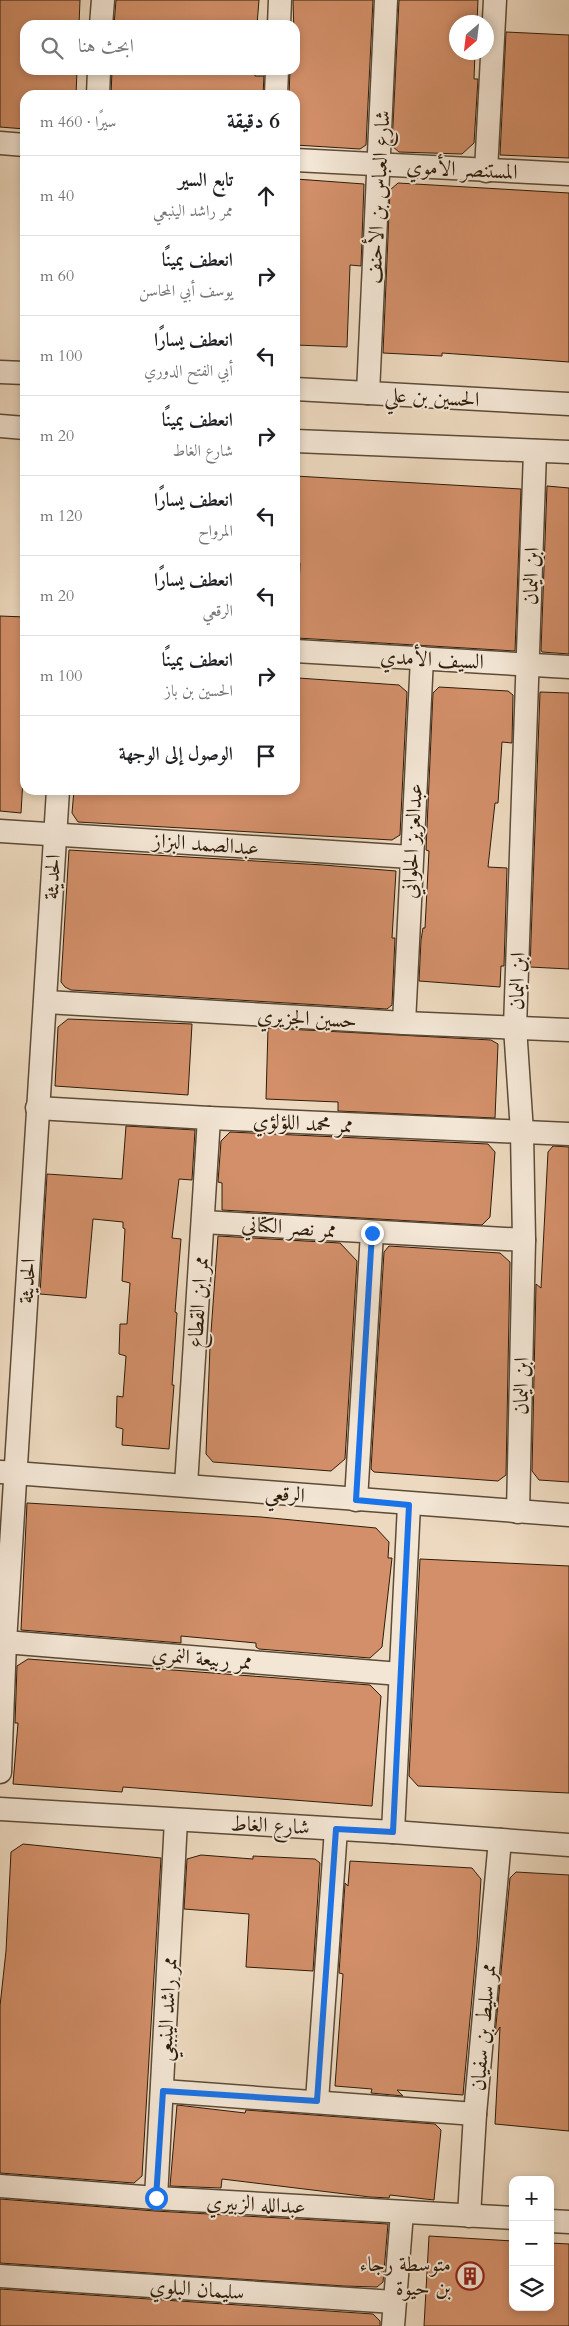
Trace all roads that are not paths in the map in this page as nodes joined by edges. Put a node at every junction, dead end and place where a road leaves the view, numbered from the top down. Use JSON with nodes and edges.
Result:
{"nodes":[{"id":1,"x":103,"y":0,"type":"edge"},
{"id":2,"x":280,"y":0,"type":"edge"},
{"id":3,"x":386,"y":0,"type":"edge"},
{"id":4,"x":495,"y":0,"type":"edge"},
{"id":5,"x":101,"y":20,"type":"edge"},
{"id":6,"x":279,"y":20,"type":"edge"},
{"id":7,"x":99,"y":75,"type":"edge"},
{"id":8,"x":277,"y":75,"type":"edge"},
{"id":9,"x":98,"y":90,"type":"edge"},
{"id":10,"x":276,"y":90,"type":"edge"},
{"id":11,"x":0,"y":143,"type":"edge"},
{"id":12,"x":20,"y":145,"type":"edge"},
{"id":13,"x":300,"y":160,"type":"edge"},
{"id":14,"x":380,"y":164,"type":"junction"},
{"id":15,"x":486,"y":171,"type":"junction"},
{"id":16,"x":569,"y":174,"type":"edge"},
{"id":17,"x":0,"y":372,"type":"edge"},
{"id":18,"x":20,"y":373,"type":"edge"},
{"id":19,"x":300,"y":389,"type":"edge"},
{"id":20,"x":368,"y":393,"type":"junction"},
{"id":21,"x":569,"y":404,"type":"edge"},
{"id":22,"x":0,"y":426,"type":"edge"},
{"id":23,"x":20,"y":428,"type":"edge"},
{"id":24,"x":300,"y":441,"type":"edge"},
{"id":25,"x":535,"y":451,"type":"junction"},
{"id":26,"x":569,"y":452,"type":"edge"},
{"id":27,"x":300,"y":651,"type":"edge"},
{"id":28,"x":422,"y":658,"type":"junction"},
{"id":29,"x":528,"y":664,"type":"junction"},
{"id":30,"x":569,"y":667,"type":"edge"},
{"id":31,"x":58,"y":795,"type":"edge"},
{"id":32,"x":0,"y":831,"type":"edge"},
{"id":33,"x":55,"y":834,"type":"junction"},
{"id":34,"x":411,"y":857,"type":"junction"},
{"id":35,"x":46,"y":1002,"type":"junction"},
{"id":36,"x":404,"y":1024,"type":"junction"},
{"id":37,"x":515,"y":1027,"type":"junction"},
{"id":38,"x":569,"y":1030,"type":"edge"},
{"id":39,"x":37,"y":1108,"type":"junction"},
{"id":40,"x":209,"y":1118,"type":"junction"},
{"id":41,"x":522,"y":1132,"type":"junction"},
{"id":42,"x":569,"y":1134,"type":"edge"},
{"id":43,"x":203,"y":1222,"type":"junction"},
{"id":44,"x":372,"y":1233,"type":"junction"},
{"id":45,"x":524,"y":1240,"type":"junction"},
{"id":46,"x":8,"y":1472,"type":"edge"},
{"id":47,"x":186,"y":1485,"type":"junction"},
{"id":48,"x":356,"y":1500,"type":"junction"},
{"id":49,"x":409,"y":1505,"type":"junction"},
{"id":50,"x":518,"y":1512,"type":"junction"},
{"id":51,"x":569,"y":1515,"type":"edge"},
{"id":52,"x":5,"y":1642,"type":"junction"},
{"id":53,"x":400,"y":1674,"type":"junction"},
{"id":54,"x":0,"y":1772,"type":"edge"},
{"id":55,"x":0,"y":1809,"type":"edge"},
{"id":56,"x":176,"y":1820,"type":"junction"},
{"id":57,"x":336,"y":1829,"type":"junction"},
{"id":58,"x":393,"y":1832,"type":"junction"},
{"id":59,"x":500,"y":1840,"type":"junction"},
{"id":60,"x":569,"y":1845,"type":"edge"},
{"id":61,"x":163,"y":2091,"type":"junction"},
{"id":62,"x":317,"y":2101,"type":"junction"},
{"id":63,"x":475,"y":2114,"type":"junction"},
{"id":64,"x":0,"y":2186,"type":"edge"},
{"id":65,"x":156,"y":2198,"type":"junction"},
{"id":66,"x":402,"y":2213,"type":"junction"},
{"id":67,"x":469,"y":2216,"type":"junction"},
{"id":68,"x":509,"y":2218,"type":"edge"},
{"id":69,"x":554,"y":2221,"type":"edge"},
{"id":70,"x":569,"y":2222,"type":"edge"},
{"id":71,"x":0,"y":2276,"type":"edge"},
{"id":72,"x":394,"y":2302,"type":"junction"},
{"id":73,"x":393,"y":2326,"type":"edge"}],
"edges":[{"from":1,"to":5,"type":"street"},
{"from":2,"to":6,"type":"street"},
{"from":3,"to":14,"type":"street","name":"شارع العباس بن الأحنف"},
{"from":4,"to":15,"type":"street"},
{"from":7,"to":9,"type":"street"},
{"from":8,"to":10,"type":"street"},
{"from":11,"to":12,"type":"street"},
{"from":13,"to":14,"type":"street","name":"المستنصر الأموي"},
{"from":14,"to":15,"type":"street","name":"المستنصر الأموي"},
{"from":14,"to":20,"type":"street","name":"شارع العباس بن الأحنف"},
{"from":15,"to":16,"type":"street","name":"المستنصر الأموي"},
{"from":17,"to":18,"type":"street"},
{"from":19,"to":20,"type":"street","name":"الحسين بن علي"},
{"from":20,"to":21,"type":"street","name":"الحسين بن علي"},
{"from":22,"to":23,"type":"street"},
{"from":24,"to":25,"type":"street"},
{"from":25,"to":26,"type":"street"},
{"from":25,"to":29,"type":"street","name":"ابن اليمان"},
{"from":27,"to":28,"type":"street","name":"السيف الأمدي"},
{"from":28,"to":29,"type":"street","name":"السيف الأمدي"},
{"from":28,"to":34,"type":"street","name":"عبدالعزيز الحلواني"},
{"from":29,"to":30,"type":"street","name":"السيف الأمدي"},
{"from":29,"to":37,"type":"street","name":"ابن اليمان"},
{"from":31,"to":33,"type":"street","name":"الحديثة"},
{"from":32,"to":33,"type":"street","name":"عبدالصمد البزاز"},
{"from":33,"to":34,"type":"street","name":"عبدالصمد البزاز"},
{"from":33,"to":35,"type":"street","name":"الحديثة"},
{"from":34,"to":36,"type":"street","name":"عبدالعزيز الحلواني"},
{"from":35,"to":36,"type":"street","name":"حسين الجزيري"},
{"from":35,"to":39,"type":"street","name":"الحديثة"},
{"from":36,"to":37,"type":"street","name":"حسين الجزيري"},
{"from":37,"to":38,"type":"street","name":"حسين الجزيري"},
{"from":37,"to":41,"type":"street","name":"ابن اليمان"},
{"from":39,"to":40,"type":"street","name":"ممر محمد اللؤلؤي"},
{"from":39,"to":46,"type":"street","name":"الحديثة"},
{"from":40,"to":41,"type":"street","name":"ممر محمد اللؤلؤي"},
{"from":40,"to":43,"type":"street","name":"ممر ابن القطاع"},
{"from":41,"to":42,"type":"street","name":"ممر محمد اللؤلؤي"},
{"from":41,"to":45,"type":"street","name":"ابن اليمان"},
{"from":43,"to":44,"type":"street","name":"ممر نصر الكتاني"},
{"from":43,"to":47,"type":"street","name":"ممر ابن القطاع"},
{"from":44,"to":45,"type":"street","name":"ممر نصر الكتاني"},
{"from":44,"to":48,"type":"street"},
{"from":45,"to":50,"type":"street","name":"ابن اليمان"},
{"from":46,"to":47,"type":"street","name":"الرقعي"},
{"from":46,"to":52,"type":"street","name":"الحديثة"},
{"from":47,"to":48,"type":"street","name":"الرقعي"},
{"from":48,"to":49,"type":"street","name":"الرقعي"},
{"from":49,"to":50,"type":"street","name":"الرقعي"},
{"from":49,"to":53,"type":"street"},
{"from":50,"to":51,"type":"street","name":"الرقعي"},
{"from":52,"to":53,"type":"street","name":"ممر ربيعة النمري"},
{"from":52,"to":54,"type":"street","name":"الحديثة"},
{"from":53,"to":58,"type":"street"},
{"from":55,"to":56,"type":"street","name":"شارع الغاط"},
{"from":56,"to":57,"type":"street","name":"شارع الغاط"},
{"from":56,"to":61,"type":"street","name":"ممر راشد الينبعي"},
{"from":57,"to":58,"type":"street","name":"شارع الغاط"},
{"from":57,"to":62,"type":"street"},
{"from":58,"to":59,"type":"street","name":"شارع الغاط"},
{"from":59,"to":60,"type":"street","name":"شارع الغاط"},
{"from":59,"to":63,"type":"street","name":"ممر سليط بن سفيان"},
{"from":61,"to":62,"type":"street"},
{"from":61,"to":65,"type":"street","name":"ممر راشد الينبعي"},
{"from":62,"to":63,"type":"street"},
{"from":63,"to":67,"type":"street","name":"ممر سليط بن سفيان"},
{"from":64,"to":65,"type":"street","name":"عبدالله الزبيري"},
{"from":65,"to":66,"type":"street","name":"عبدالله الزبيري"},
{"from":66,"to":67,"type":"street","name":"عبدالله الزبيري"},
{"from":66,"to":72,"type":"street"},
{"from":67,"to":68,"type":"street","name":"عبدالله الزبيري"},
{"from":69,"to":70,"type":"street"},
{"from":71,"to":72,"type":"street","name":"سليمان البلوي"},
{"from":72,"to":73,"type":"street"}]}
